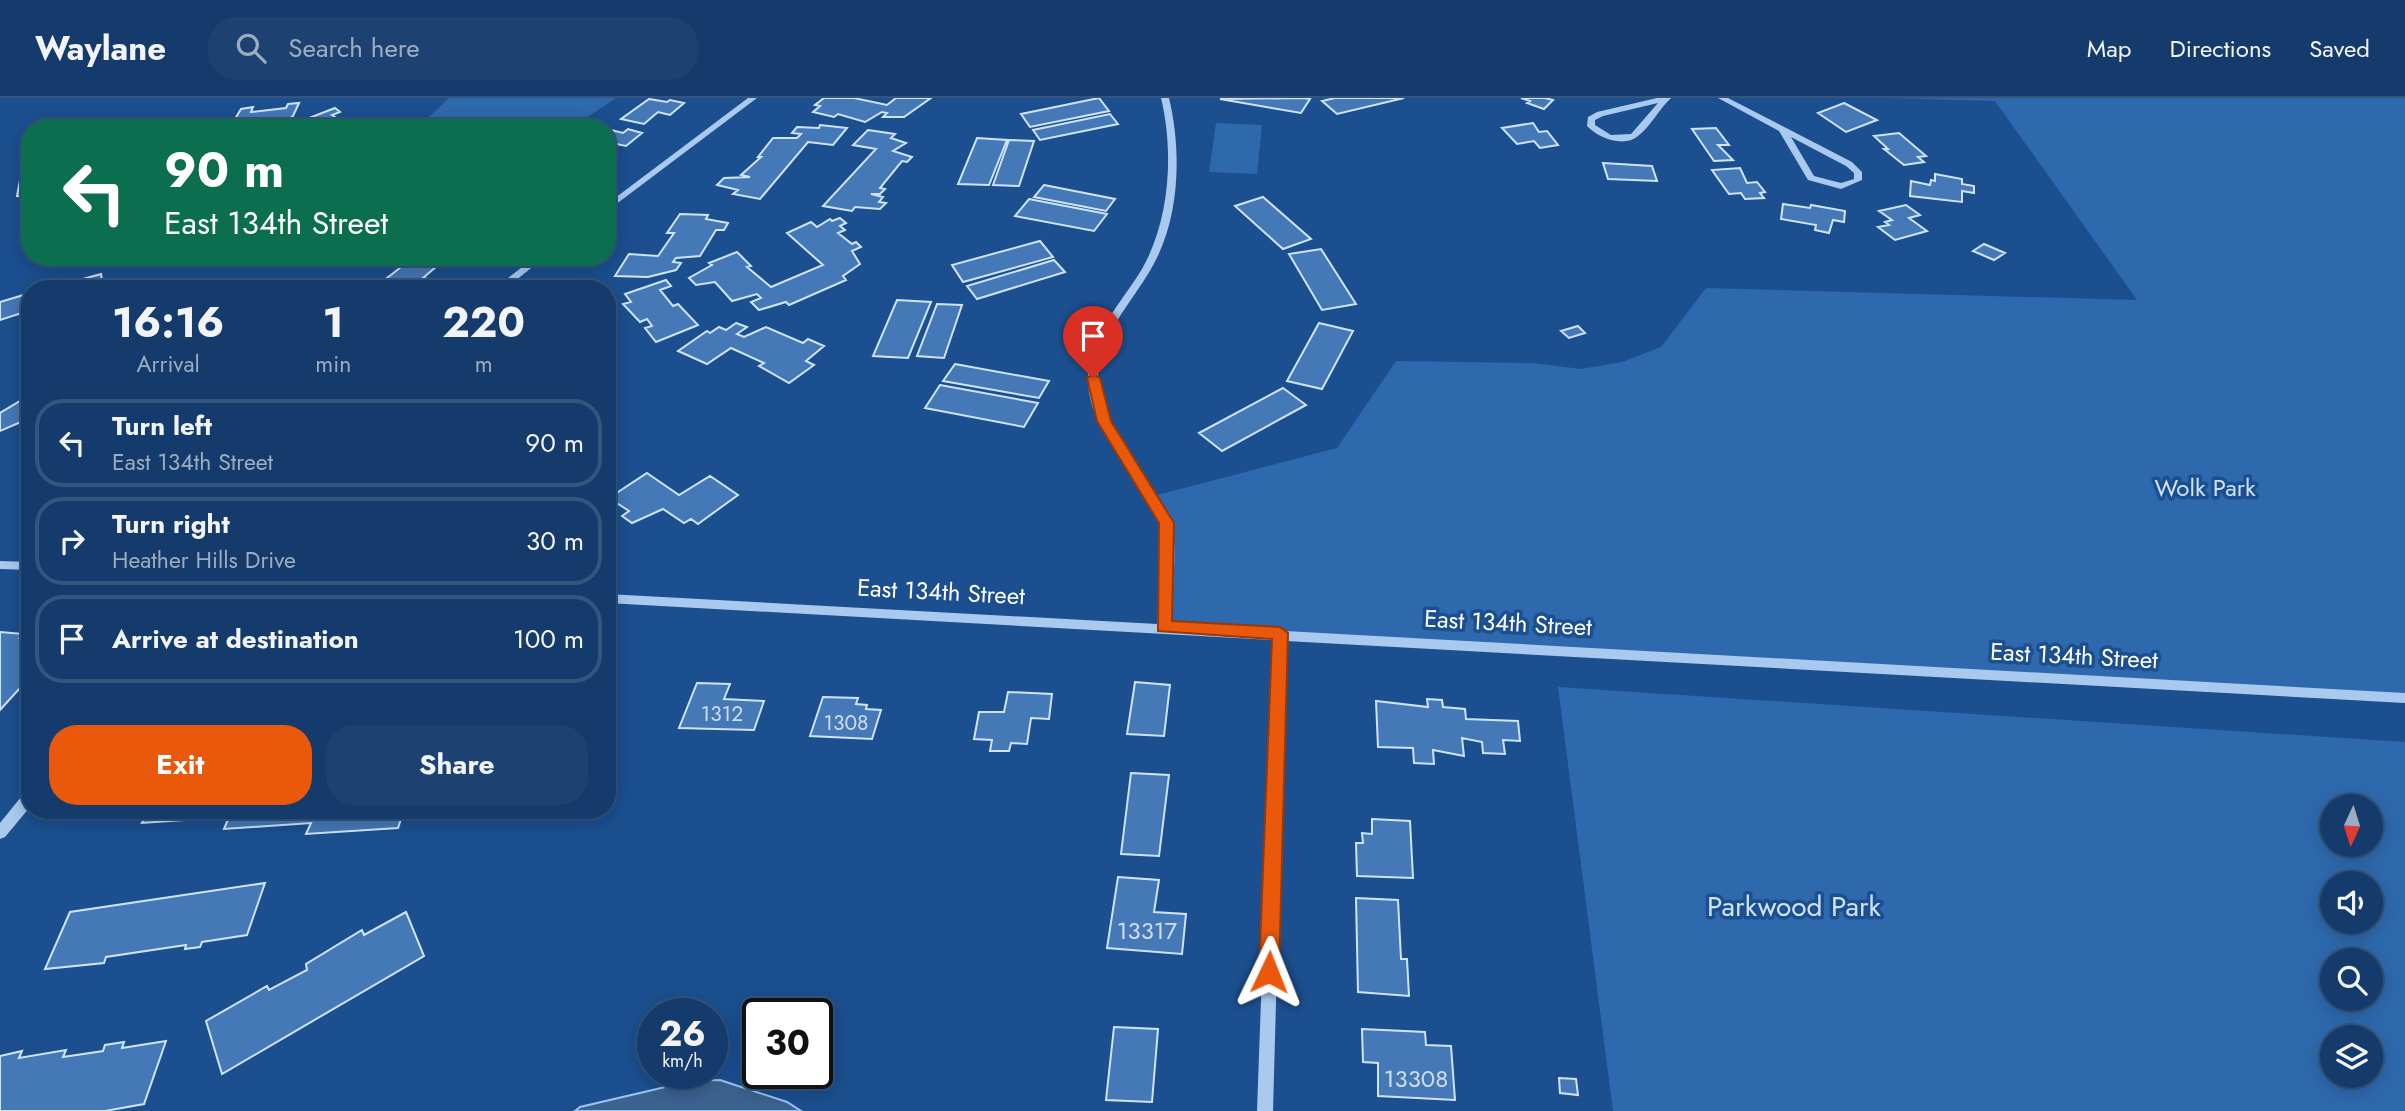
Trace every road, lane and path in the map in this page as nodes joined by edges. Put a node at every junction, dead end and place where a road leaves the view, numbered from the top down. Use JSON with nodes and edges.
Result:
{"nodes":[{"id":1,"x":753,"y":98,"type":"edge"},
{"id":2,"x":1165,"y":98,"type":"edge"},
{"id":3,"x":1666,"y":98,"type":"edge"},
{"id":4,"x":1722,"y":98,"type":"edge"},
{"id":5,"x":1783,"y":130,"type":"junction"},
{"id":6,"x":616,"y":201,"type":"edge"},
{"id":7,"x":529,"y":266,"type":"edge"},
{"id":8,"x":511,"y":280,"type":"edge"},
{"id":9,"x":0,"y":565,"type":"edge"},
{"id":10,"x":21,"y":566,"type":"edge"},
{"id":11,"x":616,"y":597,"type":"edge"},
{"id":12,"x":1163,"y":627,"type":"junction"},
{"id":13,"x":1280,"y":633,"type":"junction"},
{"id":14,"x":2405,"y":698,"type":"edge"},
{"id":15,"x":21,"y":807,"type":"edge"},
{"id":16,"x":0,"y":833,"type":"edge"},
{"id":17,"x":1265,"y":1111,"type":"edge"}],
"edges":[{"from":1,"to":6,"type":"street"},
{"from":2,"to":12,"type":"street"},
{"from":3,"to":3,"type":"street"},
{"from":4,"to":5,"type":"street"},
{"from":5,"to":5,"type":"street"},
{"from":7,"to":8,"type":"street"},
{"from":9,"to":10,"type":"street"},
{"from":11,"to":12,"type":"street","name":"East 134th Street"},
{"from":12,"to":13,"type":"street","name":"East 134th Street"},
{"from":13,"to":14,"type":"street","name":"East 134th Street"},
{"from":13,"to":17,"type":"street"},
{"from":15,"to":16,"type":"street"}]}
